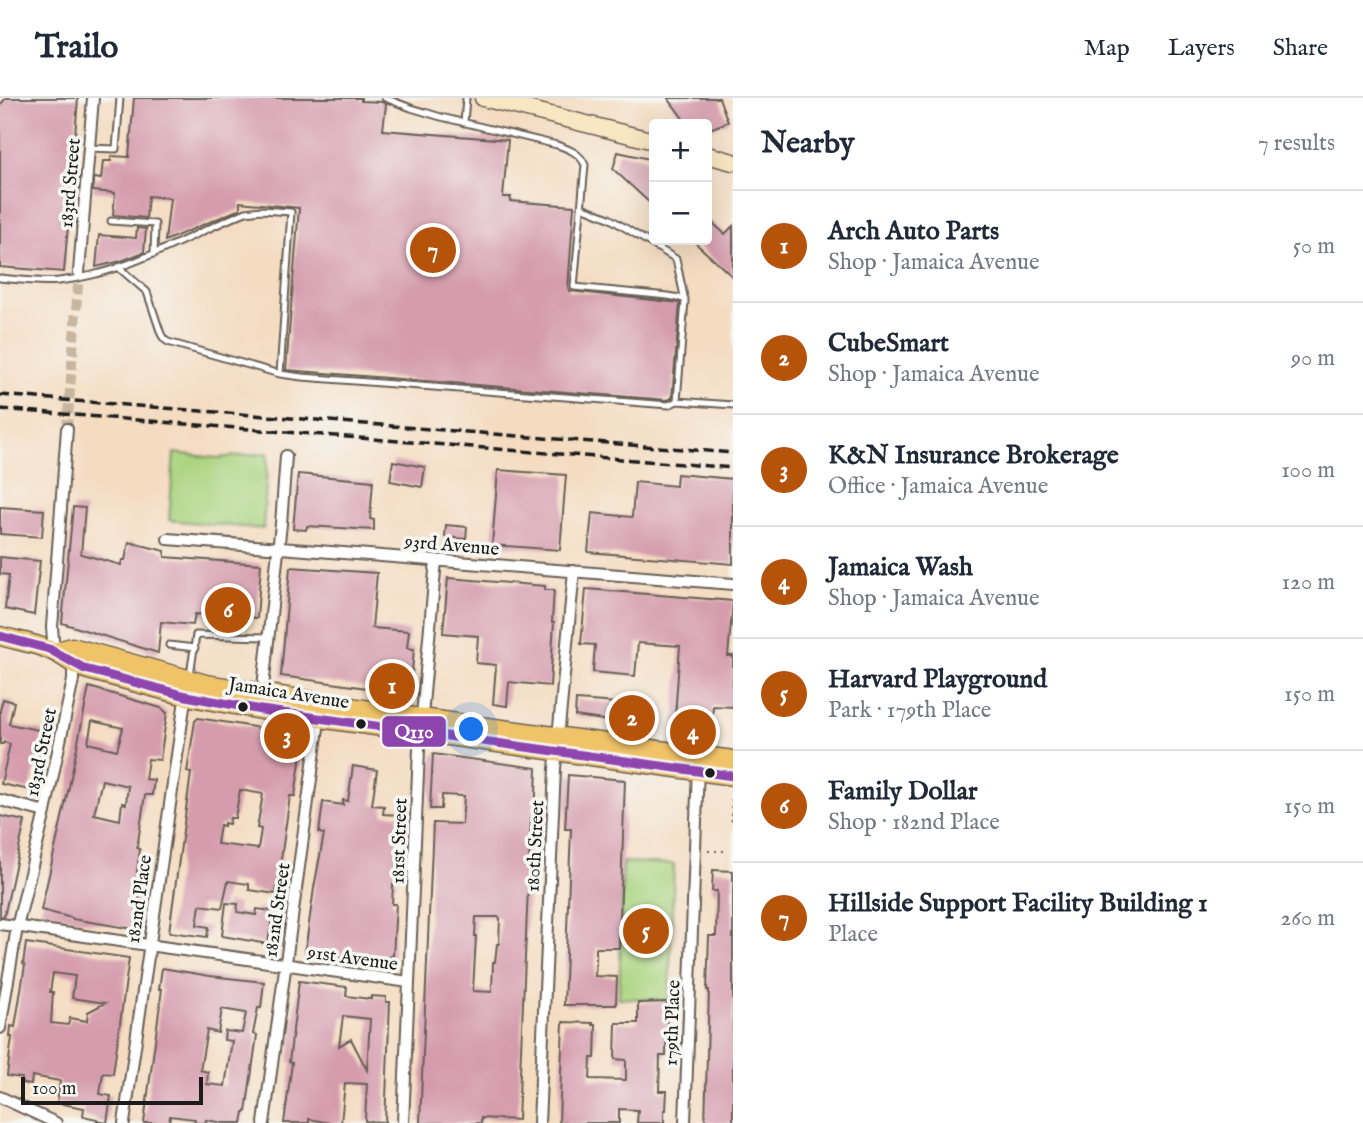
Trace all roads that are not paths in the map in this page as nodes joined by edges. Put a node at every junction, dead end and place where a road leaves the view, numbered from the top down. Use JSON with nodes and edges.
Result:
{"nodes":[{"id":1,"x":93,"y":98,"type":"edge"},
{"id":2,"x":120,"y":98,"type":"edge"},
{"id":3,"x":385,"y":98,"type":"edge"},
{"id":4,"x":466,"y":98,"type":"edge"},
{"id":5,"x":483,"y":98,"type":"edge"},
{"id":6,"x":464,"y":123,"type":"junction"},
{"id":7,"x":649,"y":140,"type":"edge"},
{"id":8,"x":89,"y":148,"type":"junction"},
{"id":9,"x":712,"y":156,"type":"edge"},
{"id":10,"x":733,"y":162,"type":"edge"},
{"id":11,"x":582,"y":207,"type":"junction"},
{"id":12,"x":111,"y":221,"type":"dead end"},
{"id":13,"x":154,"y":254,"type":"junction"},
{"id":14,"x":118,"y":267,"type":"junction"},
{"id":15,"x":79,"y":272,"type":"tunnel mouth"},
{"id":16,"x":0,"y":278,"type":"edge"},
{"id":17,"x":685,"y":299,"type":"junction"},
{"id":18,"x":280,"y":373,"type":"junction"},
{"id":19,"x":677,"y":401,"type":"junction"},
{"id":20,"x":733,"y":405,"type":"edge"},
{"id":21,"x":66,"y":429,"type":"tunnel mouth"},
{"id":22,"x":286,"y":456,"type":"dead end"},
{"id":23,"x":168,"y":540,"type":"dead end"},
{"id":24,"x":278,"y":548,"type":"junction"},
{"id":25,"x":436,"y":561,"type":"junction"},
{"id":26,"x":574,"y":572,"type":"junction"},
{"id":27,"x":733,"y":584,"type":"edge"},
{"id":28,"x":0,"y":636,"type":"edge"},
{"id":29,"x":268,"y":637,"type":"junction"},
{"id":30,"x":169,"y":645,"type":"dead end"},
{"id":31,"x":195,"y":648,"type":"junction"},
{"id":32,"x":54,"y":652,"type":"junction"},
{"id":33,"x":73,"y":656,"type":"junction"},
{"id":34,"x":187,"y":688,"type":"junction"},
{"id":35,"x":261,"y":701,"type":"junction"},
{"id":36,"x":320,"y":710,"type":"junction"},
{"id":37,"x":421,"y":726,"type":"junction"},
{"id":38,"x":557,"y":744,"type":"junction"},
{"id":39,"x":733,"y":760,"type":"edge"},
{"id":40,"x":698,"y":764,"type":"junction"},
{"id":41,"x":733,"y":784,"type":"edge"},
{"id":42,"x":0,"y":800,"type":"edge"},
{"id":43,"x":45,"y":812,"type":"junction"},
{"id":44,"x":0,"y":924,"type":"edge"},
{"id":45,"x":17,"y":927,"type":"junction"},
{"id":46,"x":149,"y":945,"type":"junction"},
{"id":47,"x":286,"y":965,"type":"junction"},
{"id":48,"x":409,"y":982,"type":"junction"},
{"id":49,"x":0,"y":1028,"type":"edge"},
{"id":50,"x":0,"y":1097,"type":"edge"},
{"id":51,"x":56,"y":1123,"type":"edge"},
{"id":52,"x":124,"y":1123,"type":"edge"},
{"id":53,"x":264,"y":1123,"type":"edge"},
{"id":54,"x":403,"y":1123,"type":"edge"},
{"id":55,"x":539,"y":1123,"type":"edge"},
{"id":56,"x":685,"y":1123,"type":"edge"}],
"edges":[{"from":1,"to":8,"type":"street","name":"183rd Street"},
{"from":2,"to":8,"type":"lane"},
{"from":3,"to":6,"type":"lane"},
{"from":4,"to":6,"type":"lane"},
{"from":5,"to":7,"type":"main road"},
{"from":6,"to":11,"type":"lane"},
{"from":8,"to":15,"type":"street","name":"183rd Street"},
{"from":9,"to":10,"type":"main road"},
{"from":11,"to":17,"type":"lane"},
{"from":11,"to":17,"type":"lane"},
{"from":12,"to":13,"type":"lane"},
{"from":13,"to":14,"type":"lane"},
{"from":13,"to":18,"type":"lane"},
{"from":14,"to":16,"type":"lane"},
{"from":14,"to":18,"type":"lane"},
{"from":17,"to":19,"type":"lane"},
{"from":18,"to":19,"type":"lane"},
{"from":19,"to":20,"type":"lane"},
{"from":21,"to":32,"type":"street"},
{"from":22,"to":24,"type":"street"},
{"from":23,"to":24,"type":"street","name":"93rd Avenue"},
{"from":24,"to":25,"type":"street","name":"93rd Avenue"},
{"from":24,"to":29,"type":"street"},
{"from":25,"to":26,"type":"street","name":"93rd Avenue"},
{"from":25,"to":37,"type":"street","name":"181st Street"},
{"from":26,"to":27,"type":"street","name":"93rd Avenue"},
{"from":26,"to":38,"type":"street","name":"180th Street"},
{"from":28,"to":32,"type":"main road","name":"Jamaica Avenue"},
{"from":29,"to":31,"type":"lane"},
{"from":29,"to":35,"type":"street"},
{"from":30,"to":31,"type":"lane"},
{"from":31,"to":34,"type":"lane"},
{"from":32,"to":33,"type":"main road","name":"Jamaica Avenue"},
{"from":33,"to":34,"type":"main road","name":"Jamaica Avenue"},
{"from":33,"to":43,"type":"street","name":"183rd Street"},
{"from":34,"to":35,"type":"main road","name":"Jamaica Avenue"},
{"from":34,"to":46,"type":"street","name":"182nd Place"},
{"from":35,"to":36,"type":"main road","name":"Jamaica Avenue"},
{"from":36,"to":37,"type":"main road","name":"Jamaica Avenue"},
{"from":36,"to":47,"type":"street","name":"182nd Street"},
{"from":37,"to":38,"type":"main road","name":"Jamaica Avenue"},
{"from":37,"to":48,"type":"street","name":"181st Street"},
{"from":38,"to":40,"type":"main road","name":"Jamaica Avenue"},
{"from":38,"to":55,"type":"street","name":"180th Street"},
{"from":39,"to":40,"type":"main road","name":"Jamaica Avenue"},
{"from":40,"to":41,"type":"main road","name":"Jamaica Avenue"},
{"from":40,"to":56,"type":"street","name":"179th Place"},
{"from":42,"to":43,"type":"street"},
{"from":43,"to":45,"type":"street","name":"183rd Street"},
{"from":44,"to":45,"type":"street","name":"91st Avenue"},
{"from":45,"to":46,"type":"street","name":"91st Avenue"},
{"from":45,"to":49,"type":"street","name":"183rd Street"},
{"from":46,"to":47,"type":"street","name":"91st Avenue"},
{"from":46,"to":52,"type":"street","name":"182nd Place"},
{"from":47,"to":48,"type":"street","name":"91st Avenue"},
{"from":47,"to":53,"type":"street","name":"182nd Street"},
{"from":48,"to":54,"type":"street","name":"181st Street"},
{"from":50,"to":51,"type":"street"}]}
